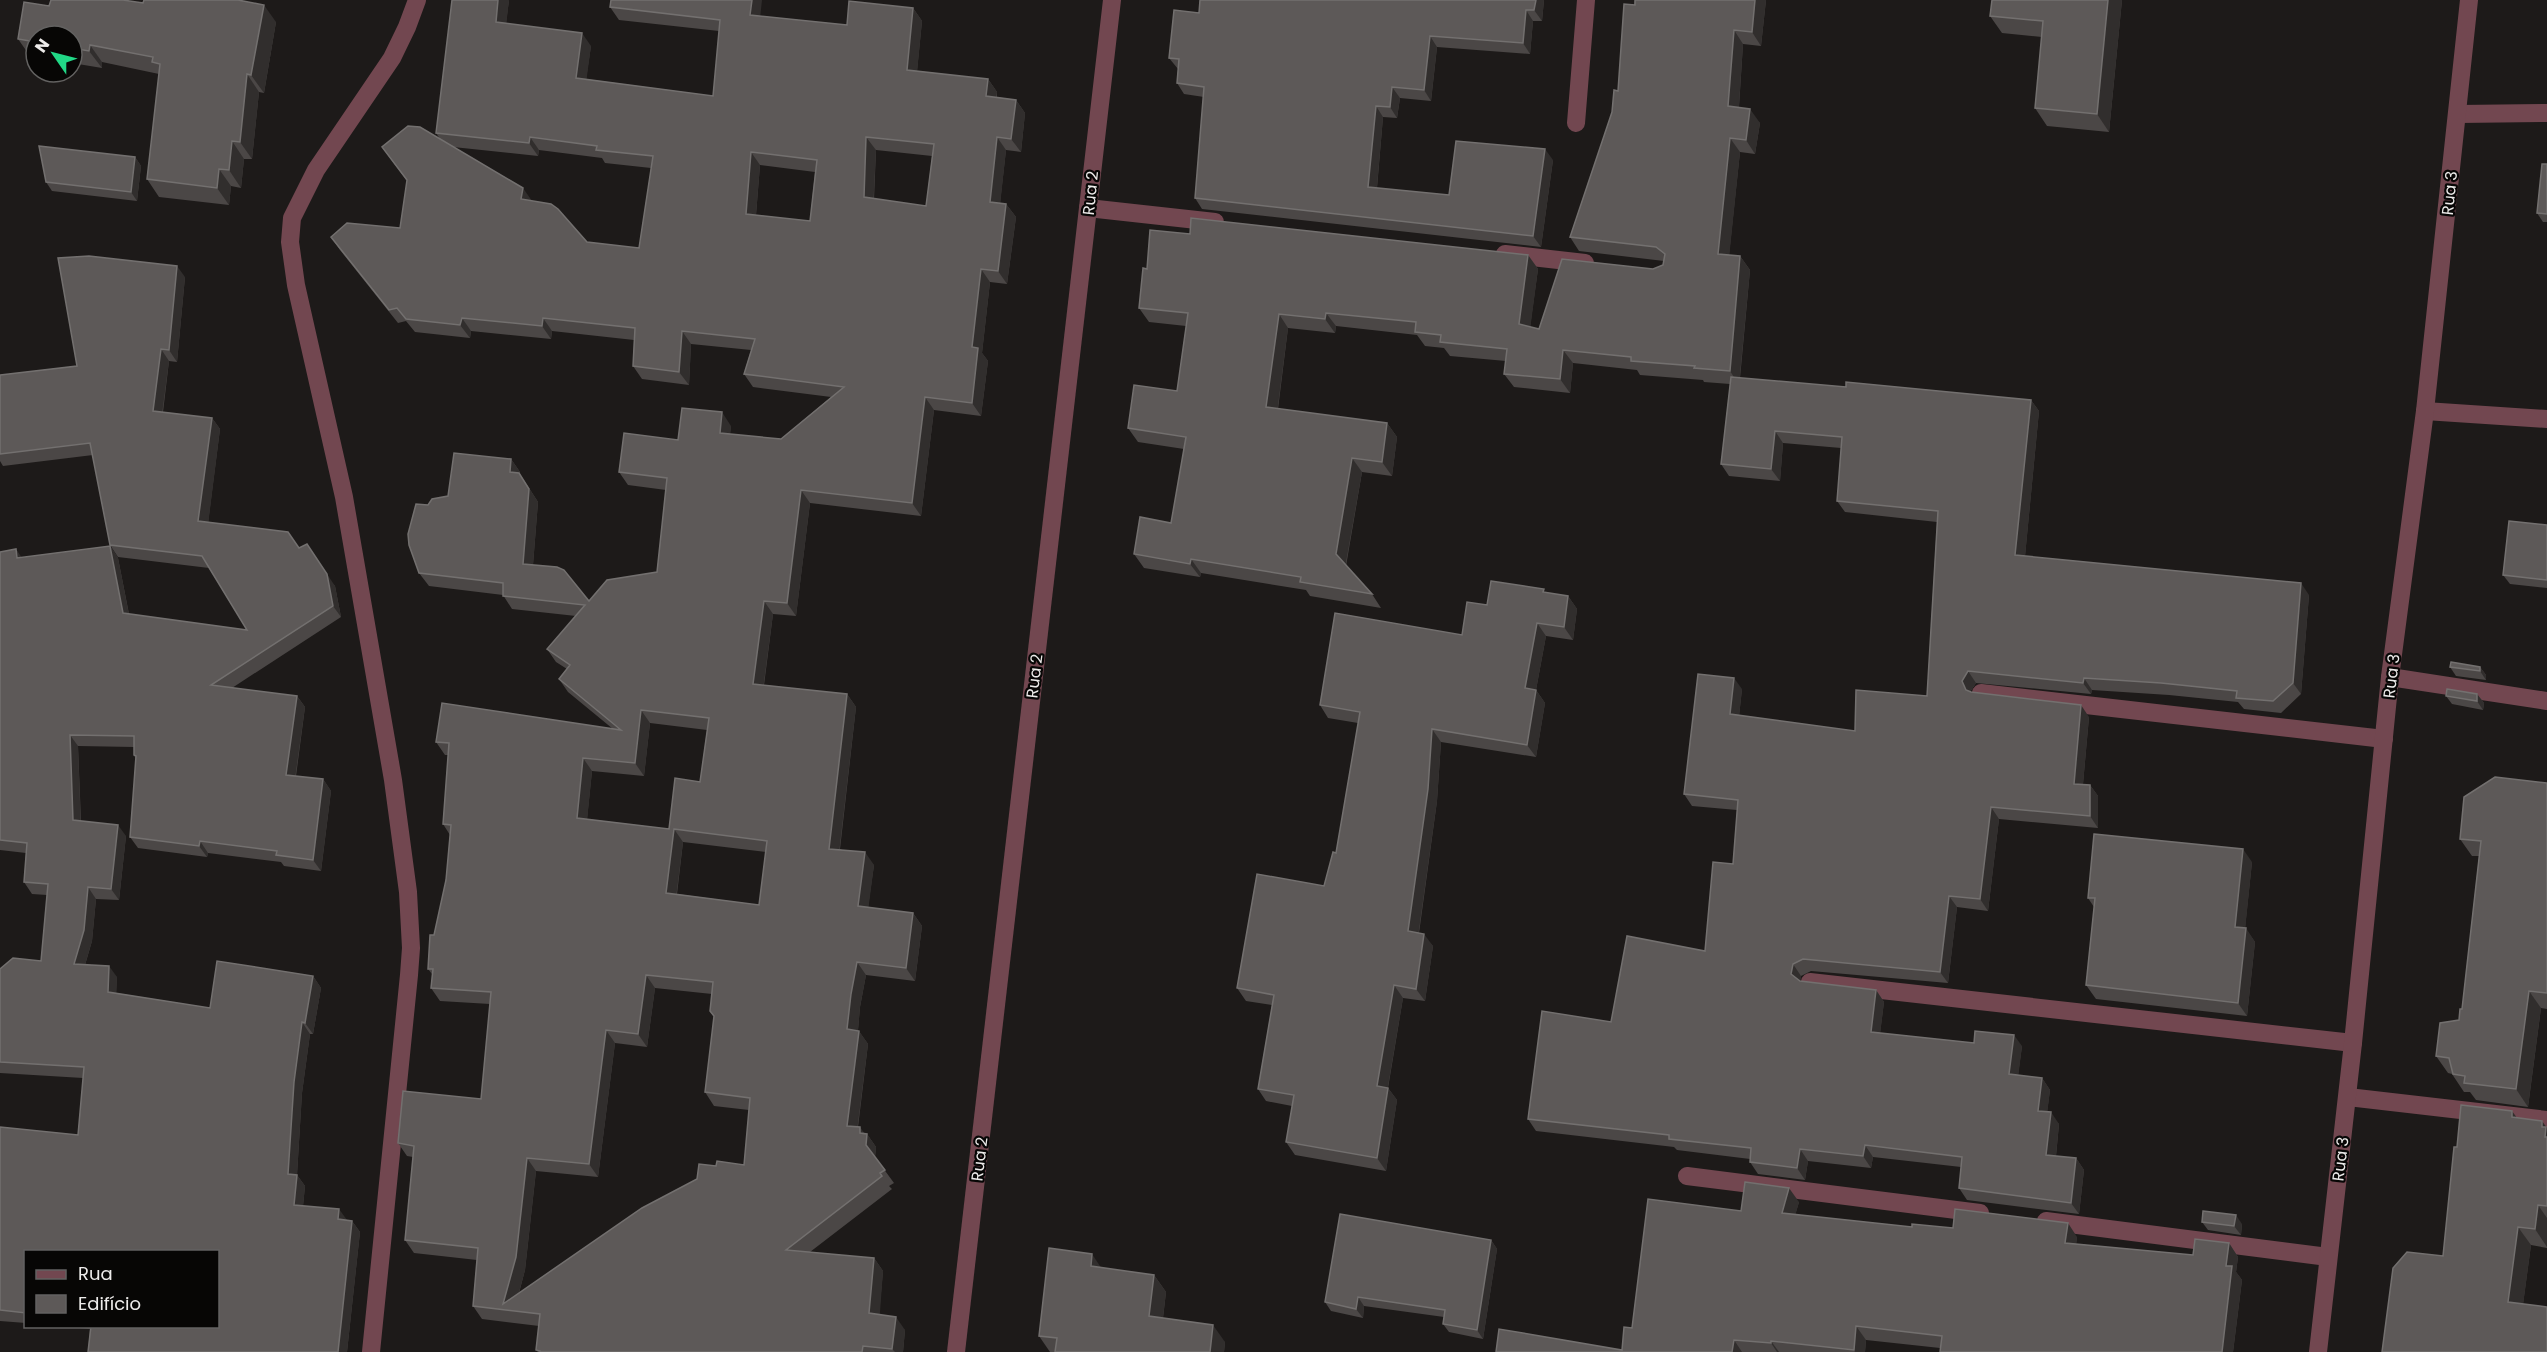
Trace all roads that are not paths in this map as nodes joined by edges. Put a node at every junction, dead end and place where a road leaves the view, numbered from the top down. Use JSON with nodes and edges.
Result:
{"nodes":[{"id":1,"x":417,"y":0,"type":"edge"},
{"id":2,"x":1112,"y":0,"type":"edge"},
{"id":3,"x":1586,"y":0,"type":"edge"},
{"id":4,"x":2469,"y":0,"type":"edge"},
{"id":5,"x":2547,"y":113,"type":"edge"},
{"id":6,"x":2458,"y":114,"type":"junction"},
{"id":7,"x":1576,"y":123,"type":"dead end"},
{"id":8,"x":1088,"y":208,"type":"junction"},
{"id":9,"x":1236,"y":224,"type":"edge"},
{"id":10,"x":1486,"y":252,"type":"edge"},
{"id":11,"x":1605,"y":266,"type":"edge"},
{"id":12,"x":2425,"y":411,"type":"junction"},
{"id":13,"x":2547,"y":419,"type":"edge"},
{"id":14,"x":2390,"y":677,"type":"junction"},
{"id":15,"x":1981,"y":693,"type":"edge"},
{"id":16,"x":2547,"y":700,"type":"edge"},
{"id":17,"x":2384,"y":739,"type":"junction"},
{"id":18,"x":1810,"y":982,"type":"edge"},
{"id":19,"x":2353,"y":1043,"type":"junction"},
{"id":20,"x":2348,"y":1096,"type":"junction"},
{"id":21,"x":2547,"y":1120,"type":"edge"},
{"id":22,"x":1687,"y":1176,"type":"dead end"},
{"id":23,"x":1992,"y":1215,"type":"edge"},
{"id":24,"x":2028,"y":1219,"type":"edge"},
{"id":25,"x":2328,"y":1257,"type":"junction"},
{"id":26,"x":371,"y":1352,"type":"edge"},
{"id":27,"x":956,"y":1352,"type":"edge"},
{"id":28,"x":2318,"y":1352,"type":"edge"}],
"edges":[{"from":1,"to":26,"type":"street"},
{"from":2,"to":8,"type":"street","name":"Rua 2"},
{"from":3,"to":7,"type":"street"},
{"from":4,"to":6,"type":"street","name":"Rua 3"},
{"from":5,"to":6,"type":"street"},
{"from":6,"to":12,"type":"street","name":"Rua 3"},
{"from":8,"to":9,"type":"street"},
{"from":8,"to":27,"type":"street","name":"Rua 2"},
{"from":10,"to":11,"type":"street"},
{"from":12,"to":13,"type":"street"},
{"from":12,"to":14,"type":"street","name":"Rua 3"},
{"from":14,"to":16,"type":"street"},
{"from":14,"to":17,"type":"street","name":"Rua 3"},
{"from":15,"to":17,"type":"street"},
{"from":17,"to":19,"type":"street","name":"Rua 3"},
{"from":18,"to":19,"type":"street"},
{"from":19,"to":20,"type":"street","name":"Rua 3"},
{"from":20,"to":21,"type":"street"},
{"from":20,"to":25,"type":"street","name":"Rua 3"},
{"from":22,"to":23,"type":"street"},
{"from":24,"to":25,"type":"street"},
{"from":25,"to":28,"type":"street","name":"Rua 3"}]}
